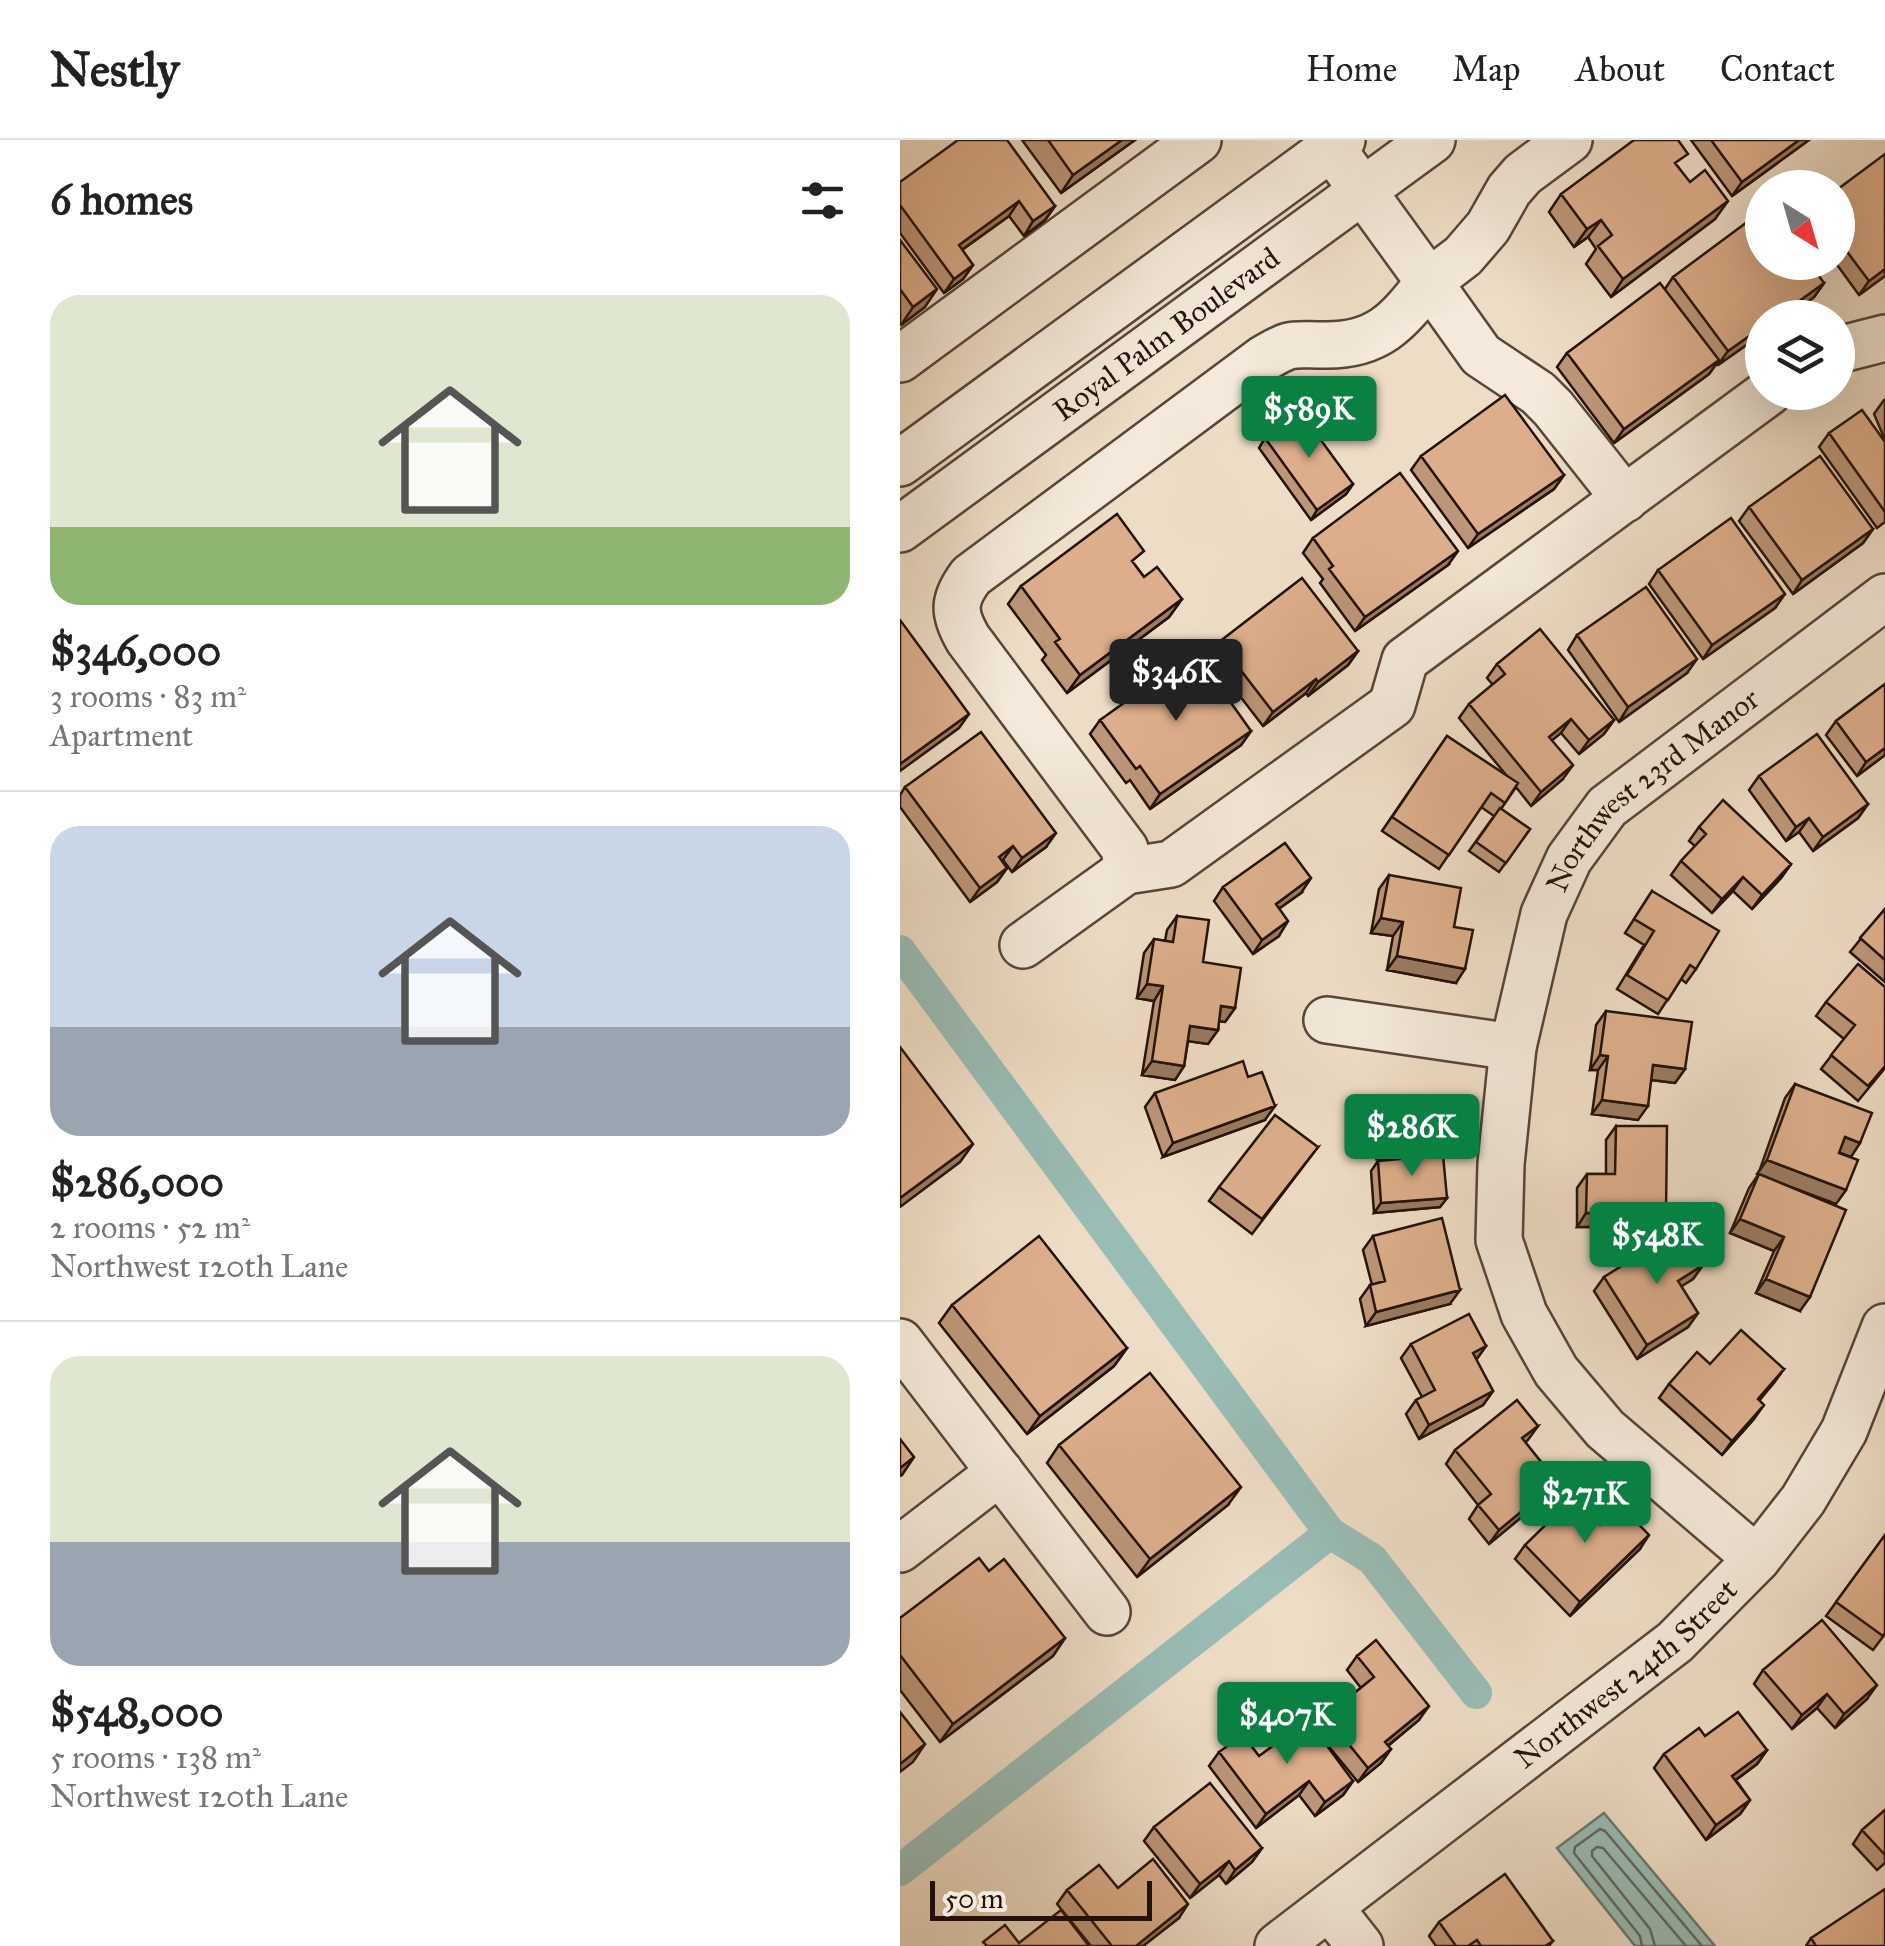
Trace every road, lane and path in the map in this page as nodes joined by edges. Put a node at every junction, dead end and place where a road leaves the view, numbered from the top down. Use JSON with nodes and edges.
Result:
{"nodes":[{"id":1,"x":1198,"y":140,"type":"edge"},
{"id":2,"x":1432,"y":140,"type":"edge"},
{"id":3,"x":1569,"y":140,"type":"edge"},
{"id":4,"x":1333,"y":143,"type":"edge"},
{"id":5,"x":1362,"y":190,"type":"junction"},
{"id":6,"x":1429,"y":282,"type":"junction"},
{"id":7,"x":1885,"y":338,"type":"edge"},
{"id":8,"x":1855,"y":346,"type":"edge"},
{"id":9,"x":900,"y":358,"type":"edge"},
{"id":10,"x":1745,"y":410,"type":"edge"},
{"id":11,"x":900,"y":463,"type":"edge"},
{"id":12,"x":1624,"y":499,"type":"junction"},
{"id":13,"x":900,"y":529,"type":"edge"},
{"id":14,"x":1885,"y":597,"type":"edge"},
{"id":15,"x":1126,"y":871,"type":"junction"},
{"id":16,"x":1023,"y":945,"type":"dead end"},
{"id":17,"x":1327,"y":1020,"type":"dead end"},
{"id":18,"x":1513,"y":1048,"type":"junction"},
{"id":19,"x":1885,"y":1327,"type":"edge"},
{"id":20,"x":900,"y":1342,"type":"edge"},
{"id":21,"x":1000,"y":1472,"type":"junction"},
{"id":22,"x":900,"y":1549,"type":"edge"},
{"id":23,"x":1757,"y":1559,"type":"junction"},
{"id":24,"x":1107,"y":1612,"type":"dead end"},
{"id":25,"x":1330,"y":1908,"type":"junction"},
{"id":26,"x":1278,"y":1946,"type":"edge"},
{"id":27,"x":1360,"y":1946,"type":"edge"}],
"edges":[{"from":1,"to":9,"type":"street"},
{"from":2,"to":5,"type":"street","name":"Royal Palm Boulevard"},
{"from":3,"to":6,"type":"street"},
{"from":4,"to":5,"type":"street"},
{"from":4,"to":11,"type":"street","name":"Royal Palm Boulevard"},
{"from":5,"to":6,"type":"street"},
{"from":5,"to":13,"type":"street","name":"Royal Palm Boulevard"},
{"from":6,"to":12,"type":"street"},
{"from":6,"to":15,"type":"street"},
{"from":7,"to":8,"type":"street"},
{"from":10,"to":12,"type":"street"},
{"from":12,"to":15,"type":"street"},
{"from":14,"to":18,"type":"street","name":"Northwest 23rd Manor"},
{"from":15,"to":16,"type":"street"},
{"from":17,"to":18,"type":"street"},
{"from":18,"to":23,"type":"street","name":"Northwest 23rd Manor"},
{"from":19,"to":23,"type":"street","name":"Northwest 24th Street"},
{"from":20,"to":21,"type":"street"},
{"from":21,"to":22,"type":"street"},
{"from":21,"to":24,"type":"street"},
{"from":23,"to":25,"type":"street","name":"Northwest 24th Street"},
{"from":25,"to":26,"type":"street","name":"Northwest 24th Street"},
{"from":25,"to":27,"type":"street"}]}
